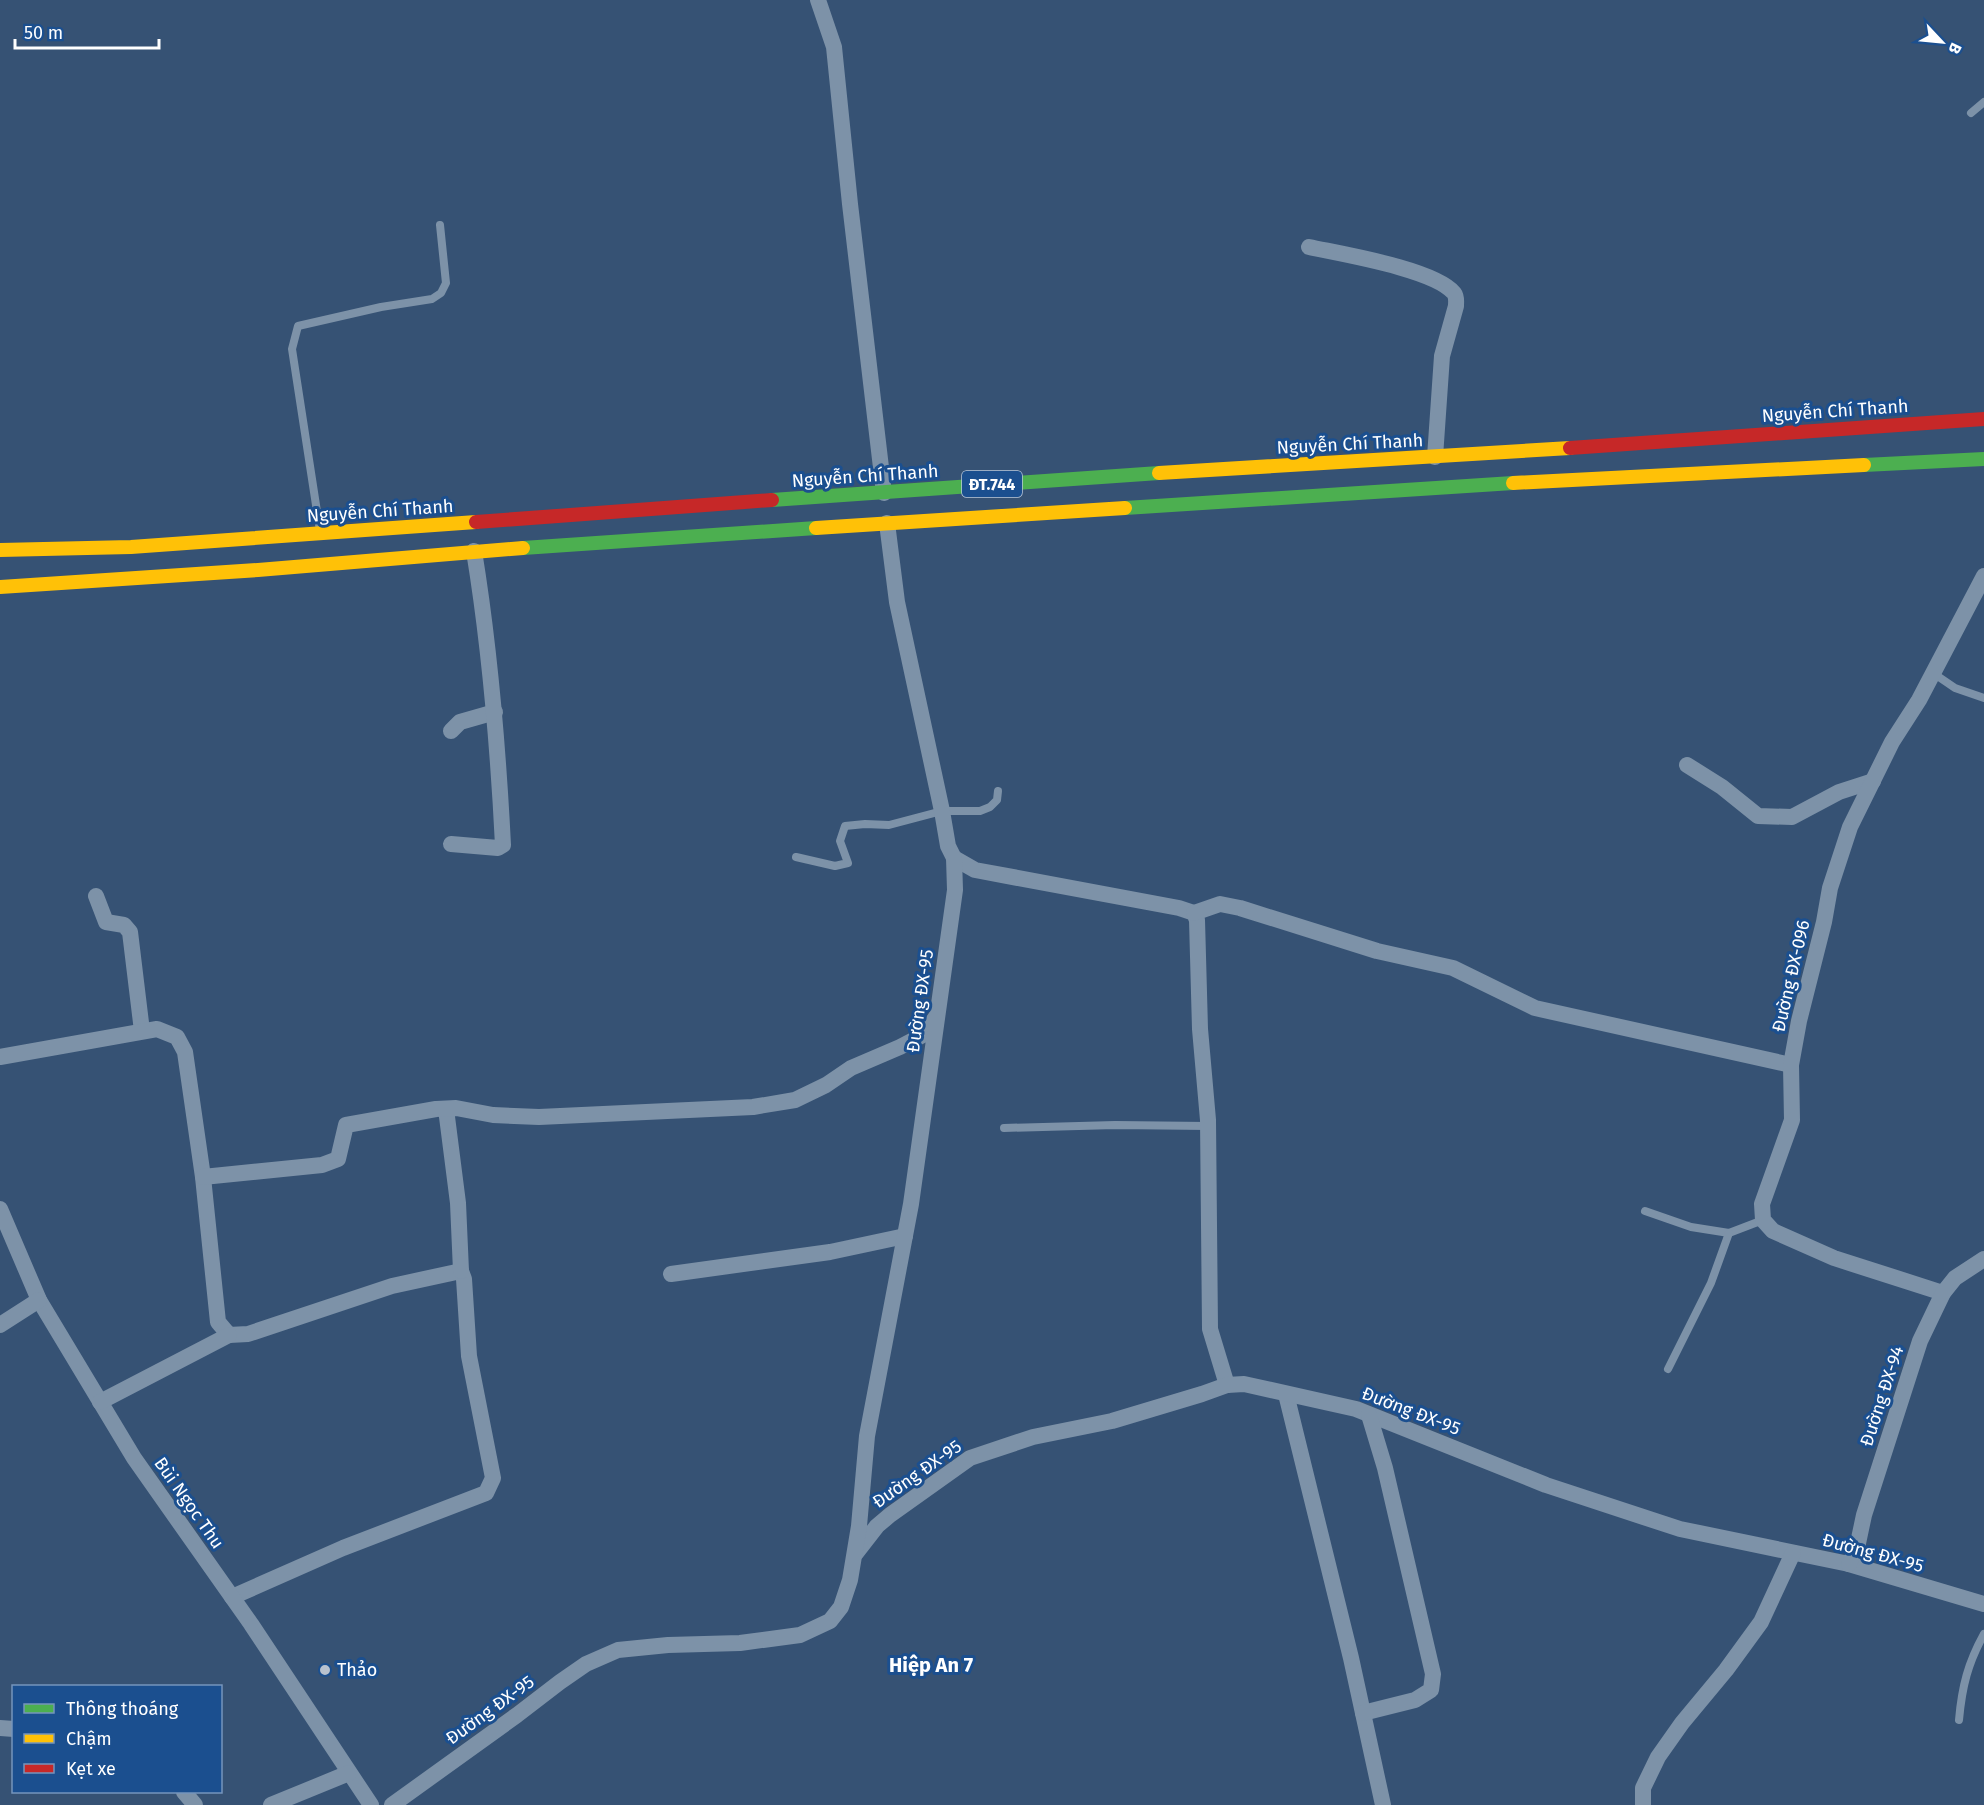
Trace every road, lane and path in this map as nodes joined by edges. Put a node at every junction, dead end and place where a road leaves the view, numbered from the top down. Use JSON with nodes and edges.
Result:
{"nodes":[{"id":1,"x":818,"y":0,"type":"edge"},
{"id":2,"x":1984,"y":102,"type":"edge"},
{"id":3,"x":1971,"y":113,"type":"dead end"},
{"id":4,"x":440,"y":225,"type":"dead end"},
{"id":5,"x":1309,"y":247,"type":"dead end"},
{"id":6,"x":1984,"y":419,"type":"edge"},
{"id":7,"x":1435,"y":457,"type":"junction"},
{"id":8,"x":1984,"y":459,"type":"edge"},
{"id":9,"x":886,"y":508,"type":"junction"},
{"id":10,"x":321,"y":534,"type":"junction"},
{"id":11,"x":471,"y":537,"type":"junction"},
{"id":12,"x":0,"y":550,"type":"edge"},
{"id":13,"x":132,"y":562,"type":"junction"},
{"id":14,"x":1984,"y":576,"type":"edge"},
{"id":15,"x":0,"y":587,"type":"edge"},
{"id":16,"x":1933,"y":673,"type":"junction"},
{"id":17,"x":1984,"y":698,"type":"edge"},
{"id":18,"x":495,"y":712,"type":"junction"},
{"id":19,"x":452,"y":731,"type":"dead end"},
{"id":20,"x":1687,"y":765,"type":"dead end"},
{"id":21,"x":1872,"y":781,"type":"junction"},
{"id":22,"x":998,"y":791,"type":"dead end"},
{"id":23,"x":942,"y":811,"type":"junction"},
{"id":24,"x":451,"y":844,"type":"dead end"},
{"id":25,"x":796,"y":857,"type":"dead end"},
{"id":26,"x":954,"y":858,"type":"junction"},
{"id":27,"x":96,"y":896,"type":"dead end"},
{"id":28,"x":1194,"y":913,"type":"junction"},
{"id":29,"x":938,"y":1013,"type":"junction"},
{"id":30,"x":142,"y":1031,"type":"junction"},
{"id":31,"x":0,"y":1057,"type":"edge"},
{"id":32,"x":1791,"y":1065,"type":"junction"},
{"id":33,"x":446,"y":1109,"type":"junction"},
{"id":34,"x":1208,"y":1126,"type":"junction"},
{"id":35,"x":1004,"y":1128,"type":"dead end"},
{"id":36,"x":203,"y":1177,"type":"junction"},
{"id":37,"x":1645,"y":1211,"type":"dead end"},
{"id":38,"x":1,"y":1216,"type":"edge"},
{"id":39,"x":1763,"y":1220,"type":"junction"},
{"id":40,"x":1730,"y":1233,"type":"junction"},
{"id":41,"x":905,"y":1236,"type":"junction"},
{"id":42,"x":1984,"y":1258,"type":"edge"},
{"id":43,"x":461,"y":1272,"type":"junction"},
{"id":44,"x":671,"y":1274,"type":"dead end"},
{"id":45,"x":1943,"y":1293,"type":"junction"},
{"id":46,"x":39,"y":1300,"type":"junction"},
{"id":47,"x":0,"y":1325,"type":"edge"},
{"id":48,"x":229,"y":1335,"type":"junction"},
{"id":49,"x":1668,"y":1369,"type":"dead end"},
{"id":50,"x":1227,"y":1385,"type":"junction"},
{"id":51,"x":1286,"y":1395,"type":"junction"},
{"id":52,"x":100,"y":1402,"type":"junction"},
{"id":53,"x":1369,"y":1414,"type":"junction"},
{"id":54,"x":1793,"y":1553,"type":"junction"},
{"id":55,"x":853,"y":1557,"type":"junction"},
{"id":56,"x":1849,"y":1564,"type":"junction"},
{"id":57,"x":232,"y":1597,"type":"junction"},
{"id":58,"x":1984,"y":1604,"type":"edge"},
{"id":59,"x":1984,"y":1634,"type":"edge"},
{"id":60,"x":1363,"y":1713,"type":"junction"},
{"id":61,"x":1959,"y":1720,"type":"dead end"},
{"id":62,"x":349,"y":1773,"type":"junction"},
{"id":63,"x":186,"y":1793,"type":"edge"},
{"id":64,"x":195,"y":1805,"type":"edge"},
{"id":65,"x":271,"y":1805,"type":"edge"},
{"id":66,"x":371,"y":1805,"type":"edge"},
{"id":67,"x":392,"y":1805,"type":"edge"},
{"id":68,"x":1383,"y":1805,"type":"edge"},
{"id":69,"x":1643,"y":1805,"type":"edge"}],
"edges":[{"from":1,"to":9,"type":"street","name":"Đường ĐX-95"},
{"from":2,"to":3,"type":"lane"},
{"from":4,"to":10,"type":"lane"},
{"from":5,"to":7,"type":"street"},
{"from":6,"to":7,"type":"main road","name":"Nguyễn Chí Thanh","number":"ĐT.744"},
{"from":7,"to":9,"type":"main road","name":"Nguyễn Chí Thanh","number":"ĐT.744"},
{"from":8,"to":9,"type":"main road","name":"Nguyễn Chí Thanh","number":"ĐT.744"},
{"from":9,"to":11,"type":"main road","name":"Nguyễn Chí Thanh","number":"ĐT.744"},
{"from":9,"to":11,"type":"main road","name":"Nguyễn Chí Thanh","number":"ĐT.744"},
{"from":9,"to":23,"type":"street","name":"Đường ĐX-95"},
{"from":10,"to":11,"type":"main road","name":"Nguyễn Chí Thanh","number":"ĐT.744"},
{"from":10,"to":13,"type":"main road","name":"Nguyễn Chí Thanh","number":"ĐT.744"},
{"from":11,"to":13,"type":"main road","name":"Nguyễn Chí Thanh","number":"ĐT.744"},
{"from":11,"to":18,"type":"street"},
{"from":12,"to":13,"type":"main road","name":"Nguyễn Chí Thanh","number":"ĐT.744"},
{"from":13,"to":15,"type":"main road","name":"Nguyễn Chí Thanh","number":"ĐT.744"},
{"from":14,"to":16,"type":"street","name":"Đường ĐX-096"},
{"from":16,"to":17,"type":"lane"},
{"from":16,"to":21,"type":"street","name":"Đường ĐX-096"},
{"from":18,"to":19,"type":"street"},
{"from":18,"to":24,"type":"street"},
{"from":20,"to":21,"type":"street"},
{"from":21,"to":32,"type":"street","name":"Đường ĐX-096"},
{"from":22,"to":23,"type":"lane"},
{"from":23,"to":25,"type":"lane"},
{"from":23,"to":26,"type":"street","name":"Đường ĐX-95"},
{"from":26,"to":28,"type":"street"},
{"from":26,"to":29,"type":"street","name":"Đường ĐX-95"},
{"from":27,"to":30,"type":"street"},
{"from":28,"to":32,"type":"street"},
{"from":28,"to":34,"type":"street"},
{"from":29,"to":33,"type":"street"},
{"from":29,"to":41,"type":"street","name":"Đường ĐX-95"},
{"from":30,"to":31,"type":"street"},
{"from":30,"to":36,"type":"street"},
{"from":32,"to":39,"type":"street","name":"Đường ĐX-096"},
{"from":33,"to":36,"type":"street"},
{"from":33,"to":43,"type":"street"},
{"from":34,"to":35,"type":"lane"},
{"from":34,"to":50,"type":"street"},
{"from":36,"to":48,"type":"street"},
{"from":37,"to":40,"type":"lane"},
{"from":38,"to":46,"type":"street","name":"Bùi Ngọc Thu"},
{"from":39,"to":40,"type":"lane"},
{"from":39,"to":45,"type":"street"},
{"from":40,"to":49,"type":"lane"},
{"from":41,"to":44,"type":"street"},
{"from":41,"to":55,"type":"street","name":"Đường ĐX-95"},
{"from":42,"to":45,"type":"street","name":"Đường ĐX-94"},
{"from":43,"to":48,"type":"street"},
{"from":43,"to":57,"type":"street"},
{"from":45,"to":56,"type":"street","name":"Đường ĐX-94"},
{"from":46,"to":47,"type":"street"},
{"from":46,"to":52,"type":"street","name":"Bùi Ngọc Thu"},
{"from":48,"to":52,"type":"street"},
{"from":50,"to":51,"type":"street","name":"Đường ĐX-95"},
{"from":50,"to":55,"type":"street","name":"Đường ĐX-95"},
{"from":51,"to":53,"type":"street","name":"Đường ĐX-95"},
{"from":51,"to":60,"type":"street"},
{"from":52,"to":57,"type":"street","name":"Bùi Ngọc Thu"},
{"from":53,"to":54,"type":"street","name":"Đường ĐX-95"},
{"from":53,"to":60,"type":"street"},
{"from":54,"to":56,"type":"street","name":"Đường ĐX-95"},
{"from":54,"to":69,"type":"street"},
{"from":55,"to":67,"type":"street","name":"Đường ĐX-95"},
{"from":56,"to":58,"type":"street","name":"Đường ĐX-95"},
{"from":57,"to":62,"type":"street","name":"Bùi Ngọc Thu"},
{"from":59,"to":61,"type":"lane"},
{"from":60,"to":68,"type":"street"},
{"from":62,"to":65,"type":"street"},
{"from":62,"to":66,"type":"street","name":"Bùi Ngọc Thu"},
{"from":63,"to":64,"type":"street"}]}
